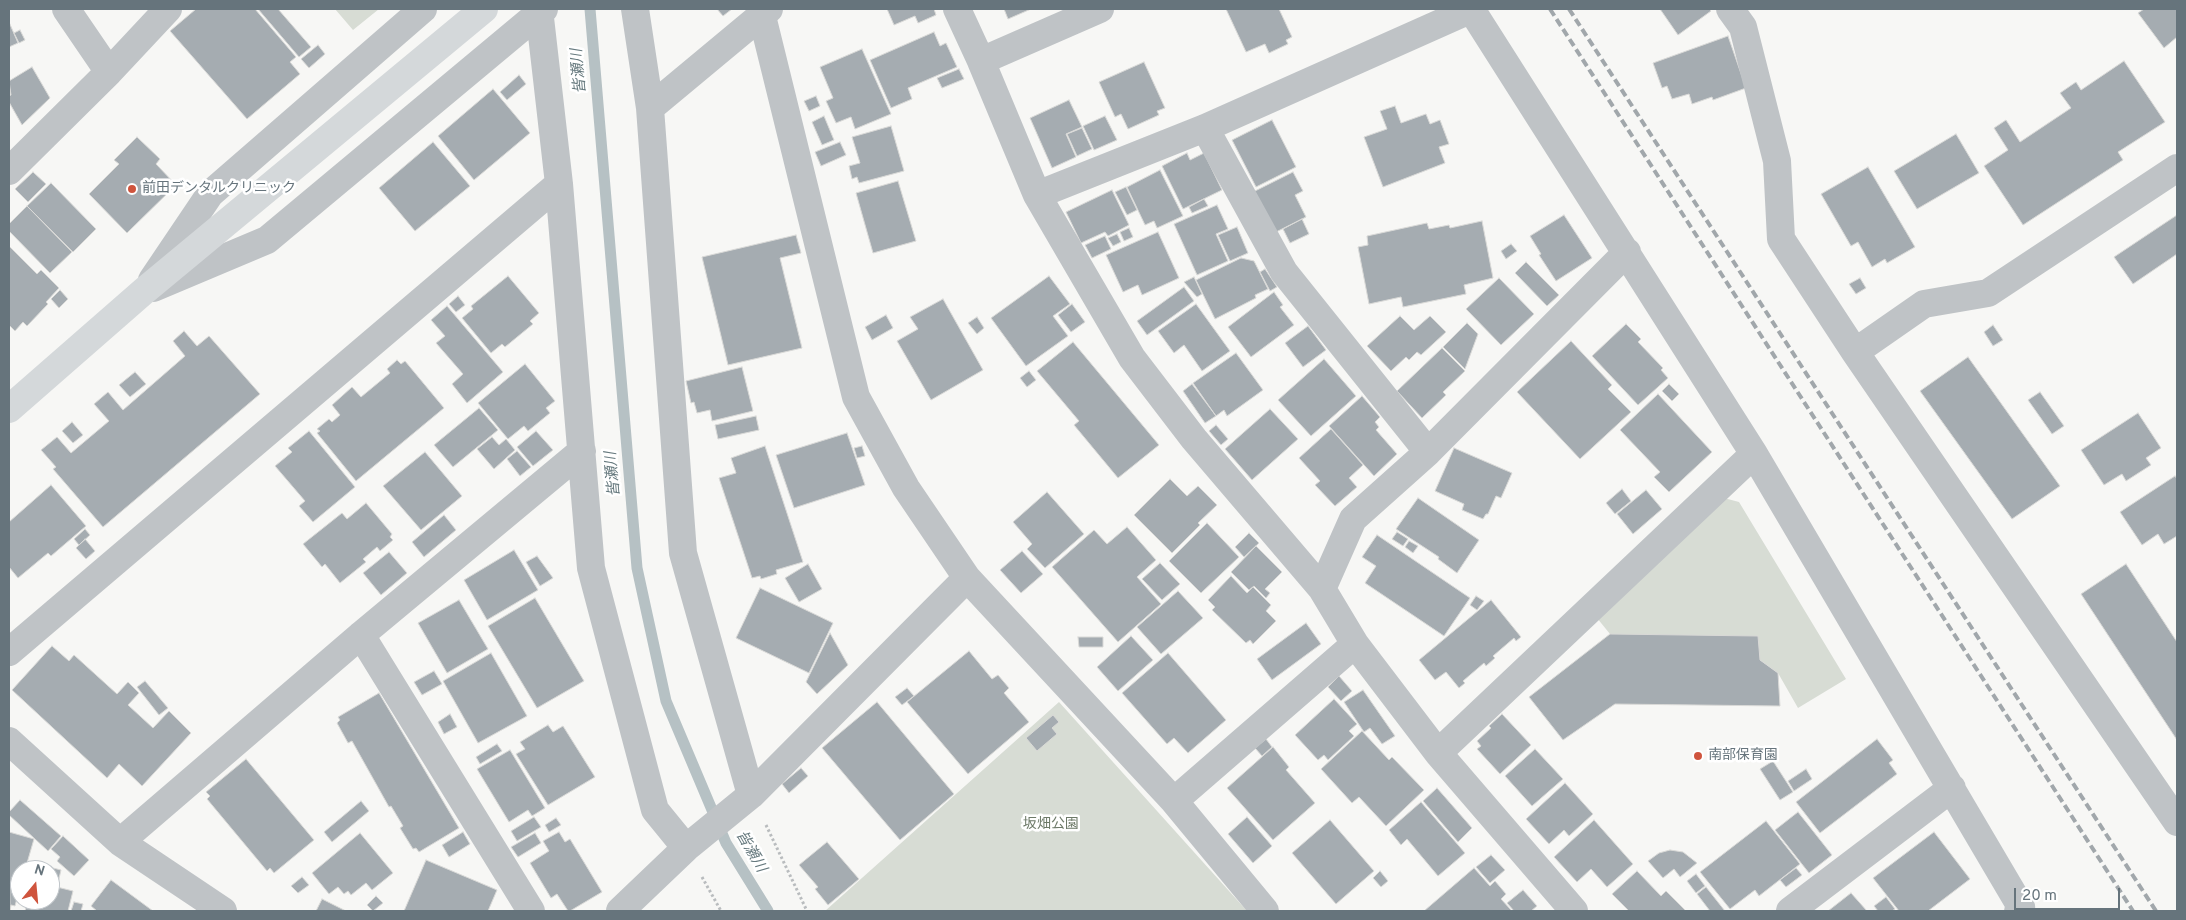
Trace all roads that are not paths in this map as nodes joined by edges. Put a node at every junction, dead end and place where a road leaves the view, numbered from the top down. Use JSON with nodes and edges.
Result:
{"nodes":[{"id":1,"x":66,"y":9,"type":"edge"},
{"id":2,"x":168,"y":9,"type":"edge"},
{"id":3,"x":423,"y":9,"type":"edge"},
{"id":4,"x":484,"y":9,"type":"edge"},
{"id":5,"x":634,"y":9,"type":"edge"},
{"id":6,"x":957,"y":9,"type":"edge"},
{"id":7,"x":1100,"y":9,"type":"edge"},
{"id":8,"x":1471,"y":9,"type":"edge"},
{"id":9,"x":1730,"y":9,"type":"edge"},
{"id":10,"x":541,"y":10,"type":"edge"},
{"id":11,"x":765,"y":12,"type":"edge"},
{"id":12,"x":981,"y":61,"type":"junction"},
{"id":13,"x":109,"y":72,"type":"junction"},
{"id":14,"x":650,"y":108,"type":"junction"},
{"id":15,"x":1205,"y":128,"type":"junction"},
{"id":16,"x":2177,"y":168,"type":"edge"},
{"id":17,"x":9,"y":172,"type":"edge"},
{"id":18,"x":559,"y":184,"type":"junction"},
{"id":19,"x":1037,"y":196,"type":"junction"},
{"id":20,"x":1627,"y":252,"type":"junction"},
{"id":21,"x":144,"y":291,"type":"junction"},
{"id":22,"x":1855,"y":352,"type":"junction"},
{"id":23,"x":9,"y":409,"type":"edge"},
{"id":24,"x":582,"y":451,"type":"junction"},
{"id":25,"x":1428,"y":452,"type":"junction"},
{"id":26,"x":1754,"y":454,"type":"junction"},
{"id":27,"x":967,"y":578,"type":"junction"},
{"id":28,"x":1322,"y":590,"type":"junction"},
{"id":29,"x":361,"y":635,"type":"junction"},
{"id":30,"x":1355,"y":644,"type":"junction"},
{"id":31,"x":9,"y":652,"type":"edge"},
{"id":32,"x":9,"y":741,"type":"edge"},
{"id":33,"x":1438,"y":753,"type":"junction"},
{"id":34,"x":1952,"y":788,"type":"junction"},
{"id":35,"x":751,"y":795,"type":"junction"},
{"id":36,"x":1174,"y":801,"type":"junction"},
{"id":37,"x":2177,"y":822,"type":"edge"},
{"id":38,"x":120,"y":842,"type":"junction"},
{"id":39,"x":686,"y":848,"type":"junction"},
{"id":40,"x":223,"y":911,"type":"edge"},
{"id":41,"x":531,"y":911,"type":"edge"},
{"id":42,"x":620,"y":911,"type":"edge"},
{"id":43,"x":1265,"y":911,"type":"edge"},
{"id":44,"x":1574,"y":911,"type":"edge"},
{"id":45,"x":1790,"y":911,"type":"edge"},
{"id":46,"x":2018,"y":911,"type":"edge"}],
"edges":[{"from":1,"to":13,"type":"street"},
{"from":2,"to":13,"type":"street"},
{"from":3,"to":21,"type":"street"},
{"from":4,"to":21,"type":"street"},
{"from":5,"to":14,"type":"street"},
{"from":6,"to":12,"type":"street"},
{"from":7,"to":12,"type":"street"},
{"from":8,"to":15,"type":"street"},
{"from":8,"to":20,"type":"street"},
{"from":9,"to":22,"type":"street"},
{"from":10,"to":18,"type":"street"},
{"from":10,"to":21,"type":"street"},
{"from":11,"to":14,"type":"street"},
{"from":11,"to":27,"type":"street"},
{"from":12,"to":19,"type":"street"},
{"from":13,"to":17,"type":"street"},
{"from":14,"to":35,"type":"street"},
{"from":15,"to":19,"type":"street"},
{"from":15,"to":25,"type":"street"},
{"from":16,"to":22,"type":"street"},
{"from":18,"to":24,"type":"street"},
{"from":18,"to":31,"type":"street"},
{"from":19,"to":28,"type":"street"},
{"from":20,"to":25,"type":"street"},
{"from":20,"to":26,"type":"street"},
{"from":21,"to":23,"type":"street"},
{"from":22,"to":37,"type":"street"},
{"from":24,"to":29,"type":"street"},
{"from":24,"to":39,"type":"street"},
{"from":25,"to":28,"type":"street"},
{"from":26,"to":33,"type":"street"},
{"from":26,"to":34,"type":"street"},
{"from":27,"to":35,"type":"street"},
{"from":27,"to":36,"type":"street"},
{"from":28,"to":30,"type":"street"},
{"from":29,"to":38,"type":"street"},
{"from":29,"to":41,"type":"street"},
{"from":30,"to":33,"type":"street"},
{"from":30,"to":36,"type":"street"},
{"from":32,"to":38,"type":"street"},
{"from":33,"to":44,"type":"street"},
{"from":34,"to":45,"type":"street"},
{"from":34,"to":46,"type":"street"},
{"from":35,"to":39,"type":"street"},
{"from":36,"to":43,"type":"street"},
{"from":38,"to":40,"type":"street"},
{"from":39,"to":42,"type":"street"}]}
